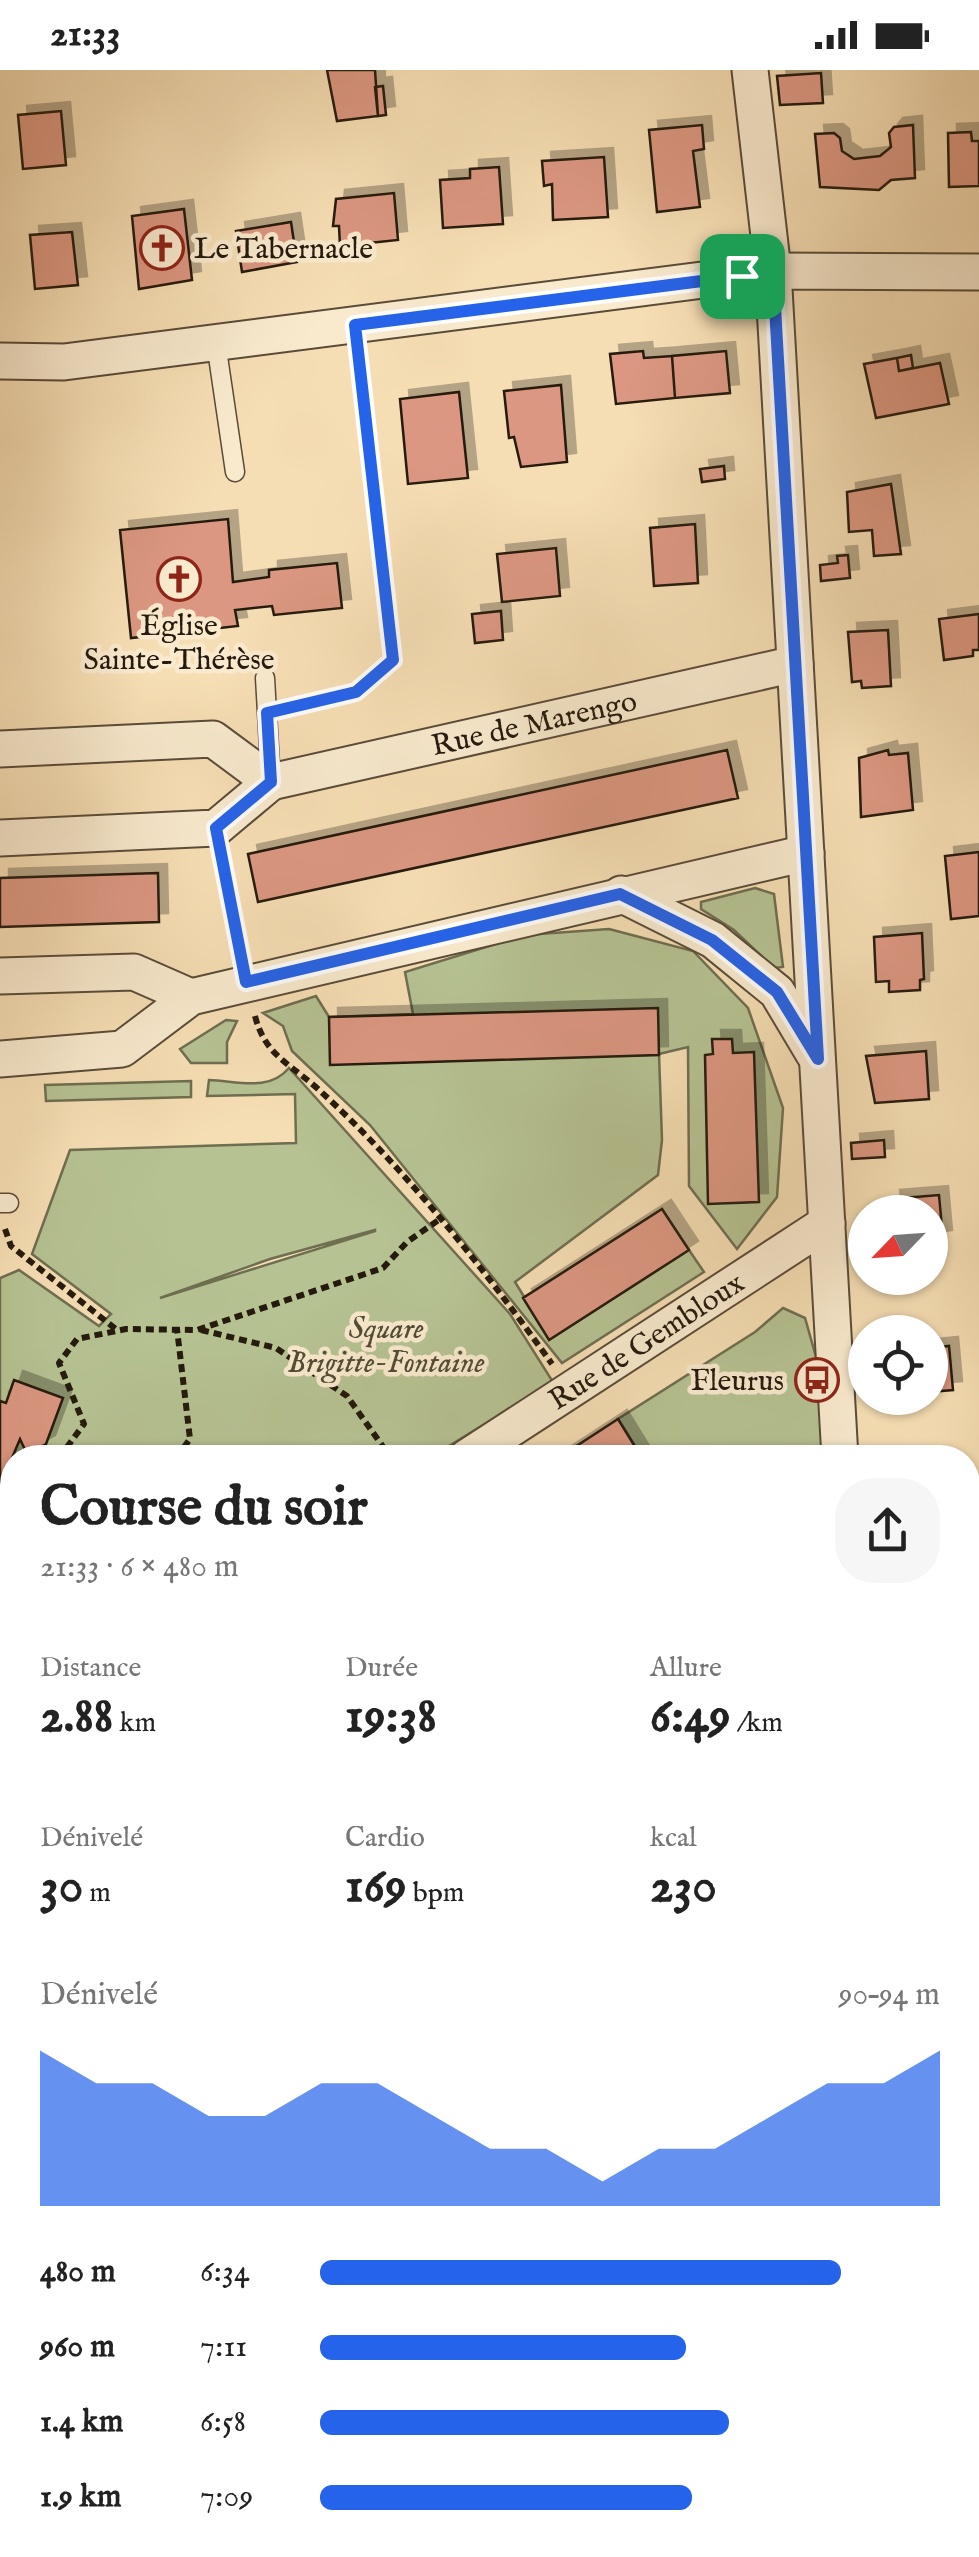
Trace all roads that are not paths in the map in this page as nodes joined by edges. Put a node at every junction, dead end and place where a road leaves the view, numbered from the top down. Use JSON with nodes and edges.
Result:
{"nodes":[{"id":1,"x":750,"y":70,"type":"edge"},
{"id":2,"x":773,"y":272,"type":"junction"},
{"id":3,"x":979,"y":272,"type":"edge"},
{"id":4,"x":216,"y":343,"type":"junction"},
{"id":5,"x":0,"y":361,"type":"edge"},
{"id":6,"x":234,"y":472,"type":"dead end"},
{"id":7,"x":795,"y":664,"type":"junction"},
{"id":8,"x":265,"y":678,"type":"dead end"},
{"id":9,"x":0,"y":749,"type":"edge"},
{"id":10,"x":271,"y":782,"type":"junction"},
{"id":11,"x":0,"y":838,"type":"edge"},
{"id":12,"x":806,"y":853,"type":"junction"},
{"id":13,"x":620,"y":894,"type":"junction"},
{"id":14,"x":0,"y":976,"type":"edge"},
{"id":15,"x":191,"y":997,"type":"junction"},
{"id":16,"x":818,"y":1059,"type":"junction"},
{"id":17,"x":0,"y":1060,"type":"edge"},
{"id":18,"x":827,"y":1223,"type":"junction"},
{"id":19,"x":486,"y":1445,"type":"edge"},
{"id":20,"x":839,"y":1445,"type":"edge"}],
"edges":[{"from":1,"to":2,"type":"street"},
{"from":2,"to":3,"type":"street"},
{"from":2,"to":4,"type":"street"},
{"from":2,"to":7,"type":"street"},
{"from":4,"to":5,"type":"street"},
{"from":4,"to":6,"type":"lane"},
{"from":7,"to":10,"type":"street","name":"Rue de Marengo"},
{"from":7,"to":12,"type":"street"},
{"from":8,"to":10,"type":"lane"},
{"from":9,"to":10,"type":"street"},
{"from":10,"to":11,"type":"street","name":"Rue de Marengo"},
{"from":12,"to":13,"type":"street"},
{"from":12,"to":16,"type":"street"},
{"from":13,"to":15,"type":"street"},
{"from":13,"to":16,"type":"street"},
{"from":14,"to":15,"type":"street"},
{"from":15,"to":17,"type":"street"},
{"from":16,"to":18,"type":"street"},
{"from":18,"to":19,"type":"street","name":"Rue de Gembloux"},
{"from":18,"to":20,"type":"street"}]}
